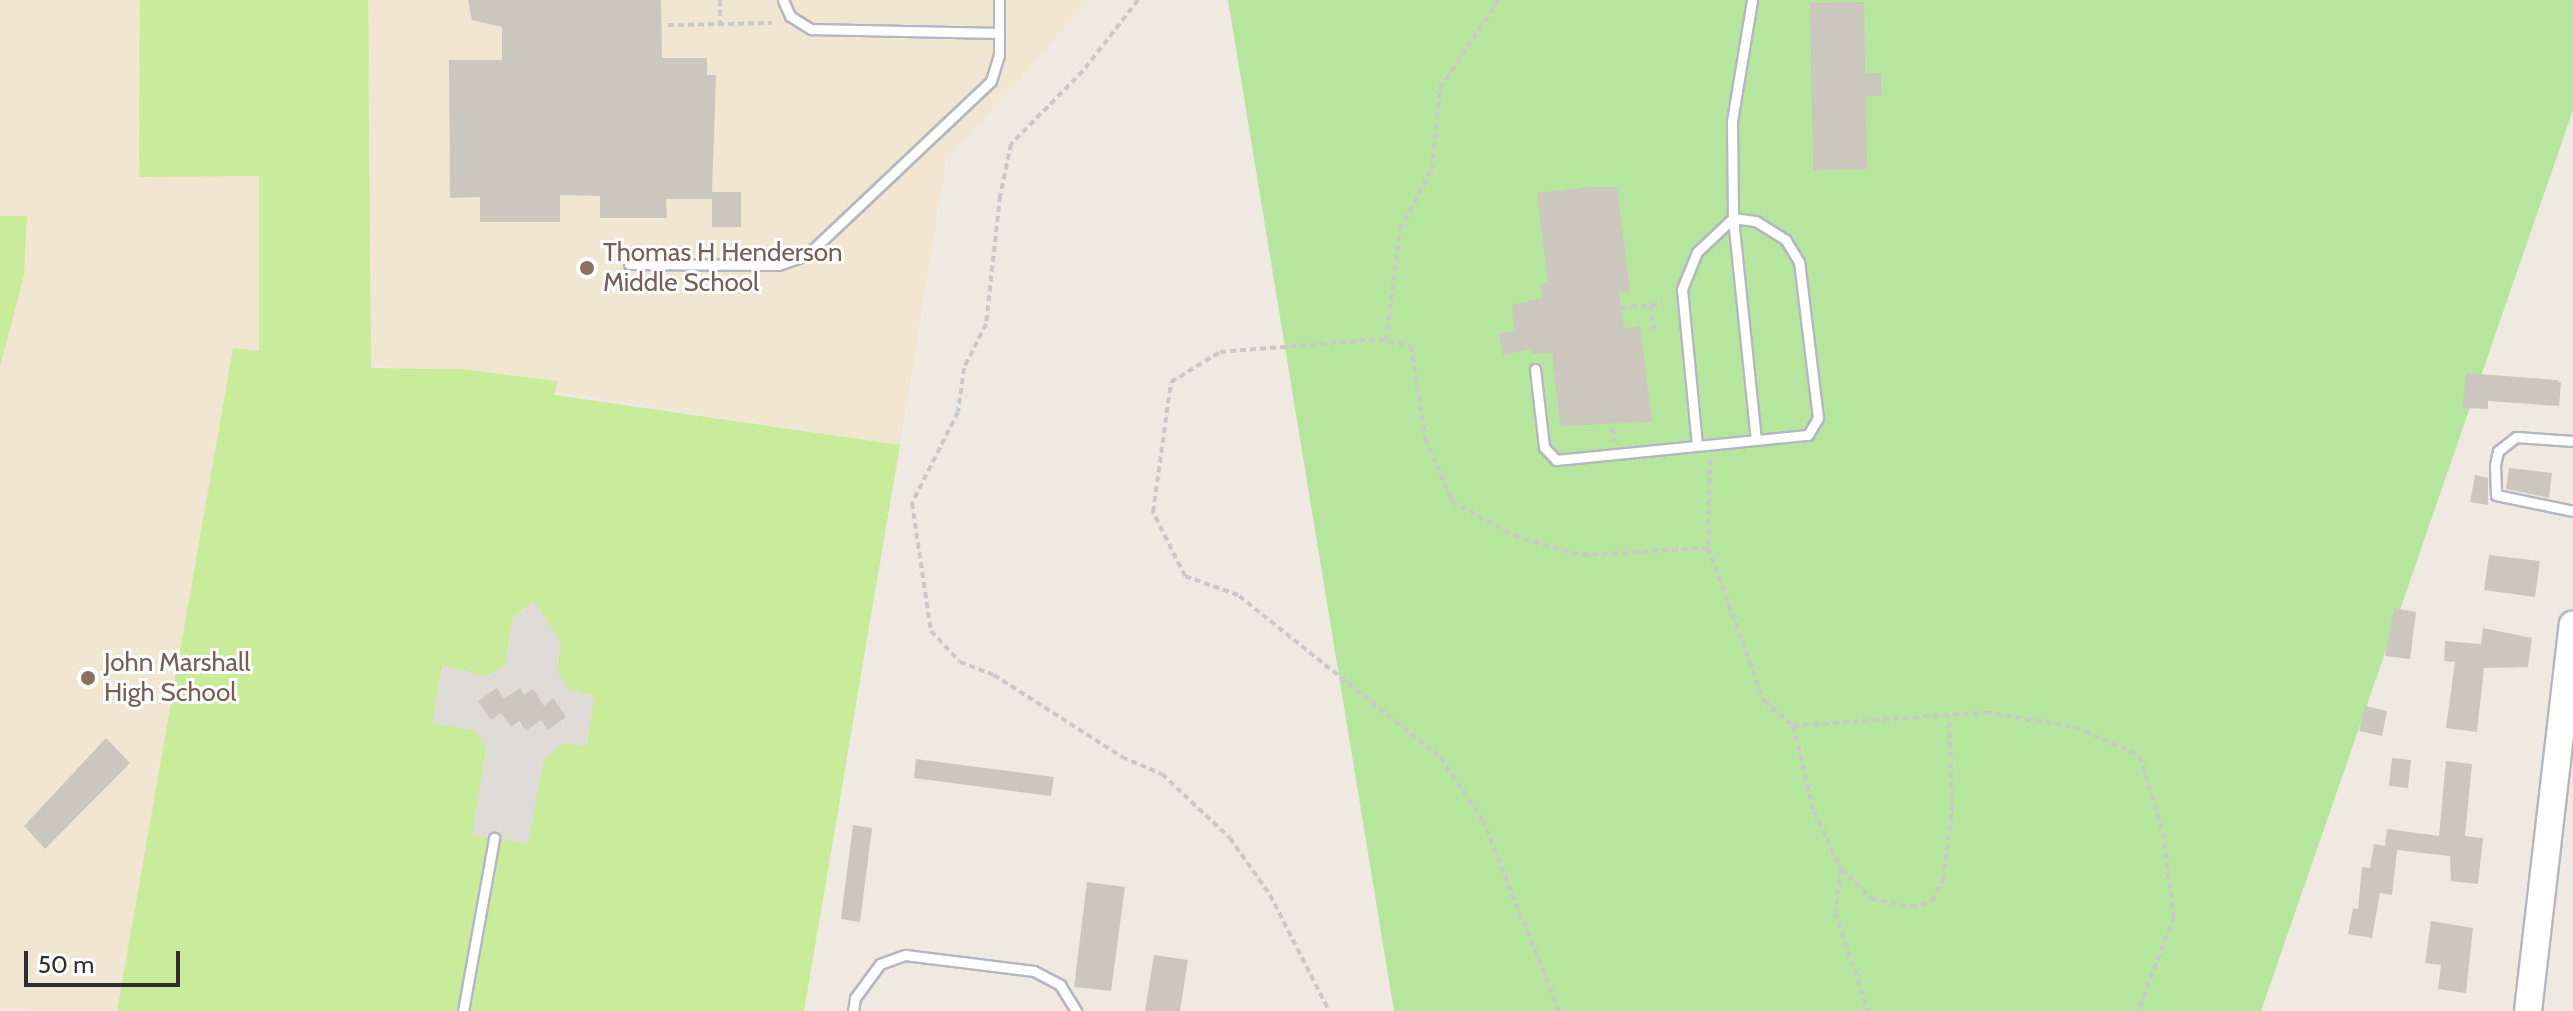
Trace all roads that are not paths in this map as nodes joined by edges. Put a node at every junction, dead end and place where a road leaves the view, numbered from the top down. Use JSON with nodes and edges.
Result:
{"nodes":[{"id":1,"x":783,"y":0,"type":"edge"},
{"id":2,"x":999,"y":0,"type":"edge"},
{"id":3,"x":1752,"y":0,"type":"edge"},
{"id":4,"x":999,"y":33,"type":"junction"},
{"id":5,"x":1733,"y":218,"type":"junction"},
{"id":6,"x":629,"y":264,"type":"dead end"},
{"id":7,"x":1535,"y":369,"type":"dead end"},
{"id":8,"x":1756,"y":440,"type":"junction"},
{"id":9,"x":2573,"y":441,"type":"edge"},
{"id":10,"x":1697,"y":445,"type":"junction"},
{"id":11,"x":2573,"y":511,"type":"edge"},
{"id":12,"x":2573,"y":625,"type":"edge"},
{"id":13,"x":494,"y":838,"type":"dead end"},
{"id":14,"x":463,"y":1011,"type":"edge"},
{"id":15,"x":853,"y":1011,"type":"edge"},
{"id":16,"x":1076,"y":1011,"type":"edge"},
{"id":17,"x":2528,"y":1011,"type":"edge"}],
"edges":[{"from":1,"to":4,"type":"lane"},
{"from":2,"to":4,"type":"lane"},
{"from":3,"to":5,"type":"lane"},
{"from":4,"to":6,"type":"lane"},
{"from":5,"to":8,"type":"lane"},
{"from":5,"to":8,"type":"lane"},
{"from":5,"to":10,"type":"lane"},
{"from":7,"to":10,"type":"lane"},
{"from":8,"to":10,"type":"lane"},
{"from":9,"to":11,"type":"lane"},
{"from":12,"to":17,"type":"main road"},
{"from":13,"to":14,"type":"lane"},
{"from":15,"to":16,"type":"lane"}]}
